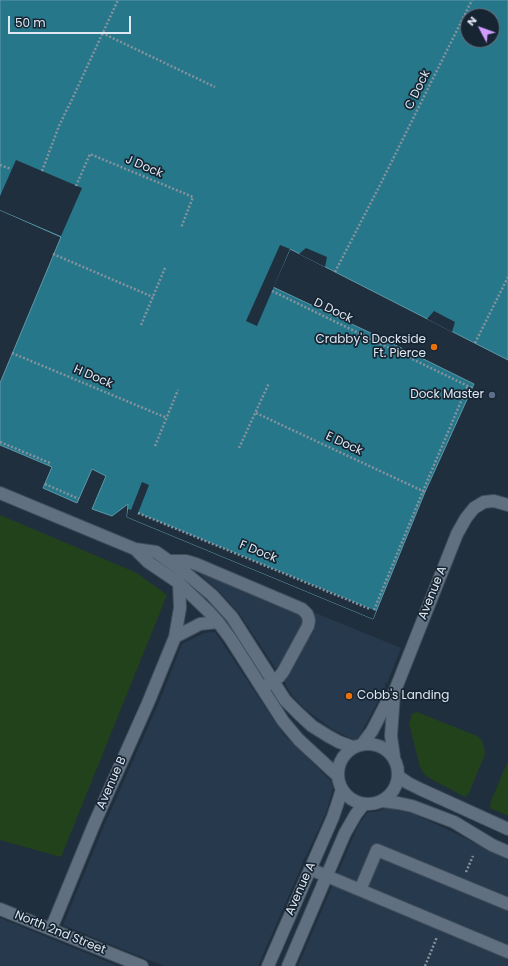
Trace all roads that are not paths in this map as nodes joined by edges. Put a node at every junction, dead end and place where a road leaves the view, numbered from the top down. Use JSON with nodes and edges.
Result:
{"nodes":[{"id":1,"x":0,"y":493,"type":"edge"},
{"id":2,"x":508,"y":505,"type":"edge"},
{"id":3,"x":135,"y":549,"type":"junction"},
{"id":4,"x":169,"y":561,"type":"junction"},
{"id":5,"x":179,"y":583,"type":"junction"},
{"id":6,"x":218,"y":622,"type":"junction"},
{"id":7,"x":175,"y":637,"type":"junction"},
{"id":8,"x":273,"y":681,"type":"junction"},
{"id":9,"x":262,"y":688,"type":"junction"},
{"id":10,"x":394,"y":693,"type":"junction"},
{"id":11,"x":358,"y":745,"type":"junction"},
{"id":12,"x":394,"y":757,"type":"junction"},
{"id":13,"x":338,"y":776,"type":"junction"},
{"id":14,"x":398,"y":776,"type":"junction"},
{"id":15,"x":342,"y":789,"type":"junction"},
{"id":16,"x":383,"y":801,"type":"junction"},
{"id":17,"x":364,"y":804,"type":"junction"},
{"id":18,"x":473,"y":812,"type":"junction"},
{"id":19,"x":508,"y":828,"type":"edge"},
{"id":20,"x":465,"y":829,"type":"junction"},
{"id":21,"x":508,"y":852,"type":"edge"},
{"id":22,"x":310,"y":869,"type":"junction"},
{"id":23,"x":326,"y":875,"type":"junction"},
{"id":24,"x":360,"y":890,"type":"junction"},
{"id":25,"x":508,"y":904,"type":"edge"},
{"id":26,"x":0,"y":909,"type":"edge"},
{"id":27,"x":52,"y":929,"type":"junction"},
{"id":28,"x":508,"y":952,"type":"edge"},
{"id":29,"x":142,"y":966,"type":"edge"},
{"id":30,"x":268,"y":966,"type":"edge"},
{"id":31,"x":288,"y":966,"type":"edge"}],
"edges":[{"from":1,"to":3,"type":"street"},
{"from":2,"to":10,"type":"street","name":"Avenue A"},
{"from":3,"to":4,"type":"street"},
{"from":3,"to":5,"type":"street"},
{"from":4,"to":8,"type":"street"},
{"from":4,"to":8,"type":"street"},
{"from":5,"to":6,"type":"street"},
{"from":5,"to":7,"type":"street","name":"Avenue B"},
{"from":6,"to":7,"type":"street"},
{"from":6,"to":9,"type":"street"},
{"from":7,"to":27,"type":"street","name":"Avenue B"},
{"from":8,"to":9,"type":"street"},
{"from":8,"to":11,"type":"street"},
{"from":9,"to":13,"type":"street"},
{"from":10,"to":11,"type":"street","name":"Avenue A"},
{"from":10,"to":12,"type":"street","name":"Avenue A"},
{"from":11,"to":12,"type":"street"},
{"from":11,"to":13,"type":"street"},
{"from":12,"to":14,"type":"street"},
{"from":13,"to":15,"type":"street"},
{"from":14,"to":16,"type":"street"},
{"from":14,"to":18,"type":"street"},
{"from":15,"to":17,"type":"street"},
{"from":15,"to":22,"type":"street","name":"Avenue A"},
{"from":16,"to":17,"type":"street"},
{"from":16,"to":20,"type":"street"},
{"from":17,"to":23,"type":"street","name":"Avenue A"},
{"from":18,"to":19,"type":"street"},
{"from":18,"to":20,"type":"street"},
{"from":20,"to":21,"type":"street"},
{"from":22,"to":23,"type":"street"},
{"from":22,"to":30,"type":"street","name":"Avenue A"},
{"from":23,"to":24,"type":"street"},
{"from":23,"to":31,"type":"street","name":"Avenue A"},
{"from":24,"to":25,"type":"street"},
{"from":24,"to":28,"type":"street"},
{"from":26,"to":27,"type":"street","name":"North 2nd Street"},
{"from":27,"to":29,"type":"street","name":"North 2nd Street"}]}
